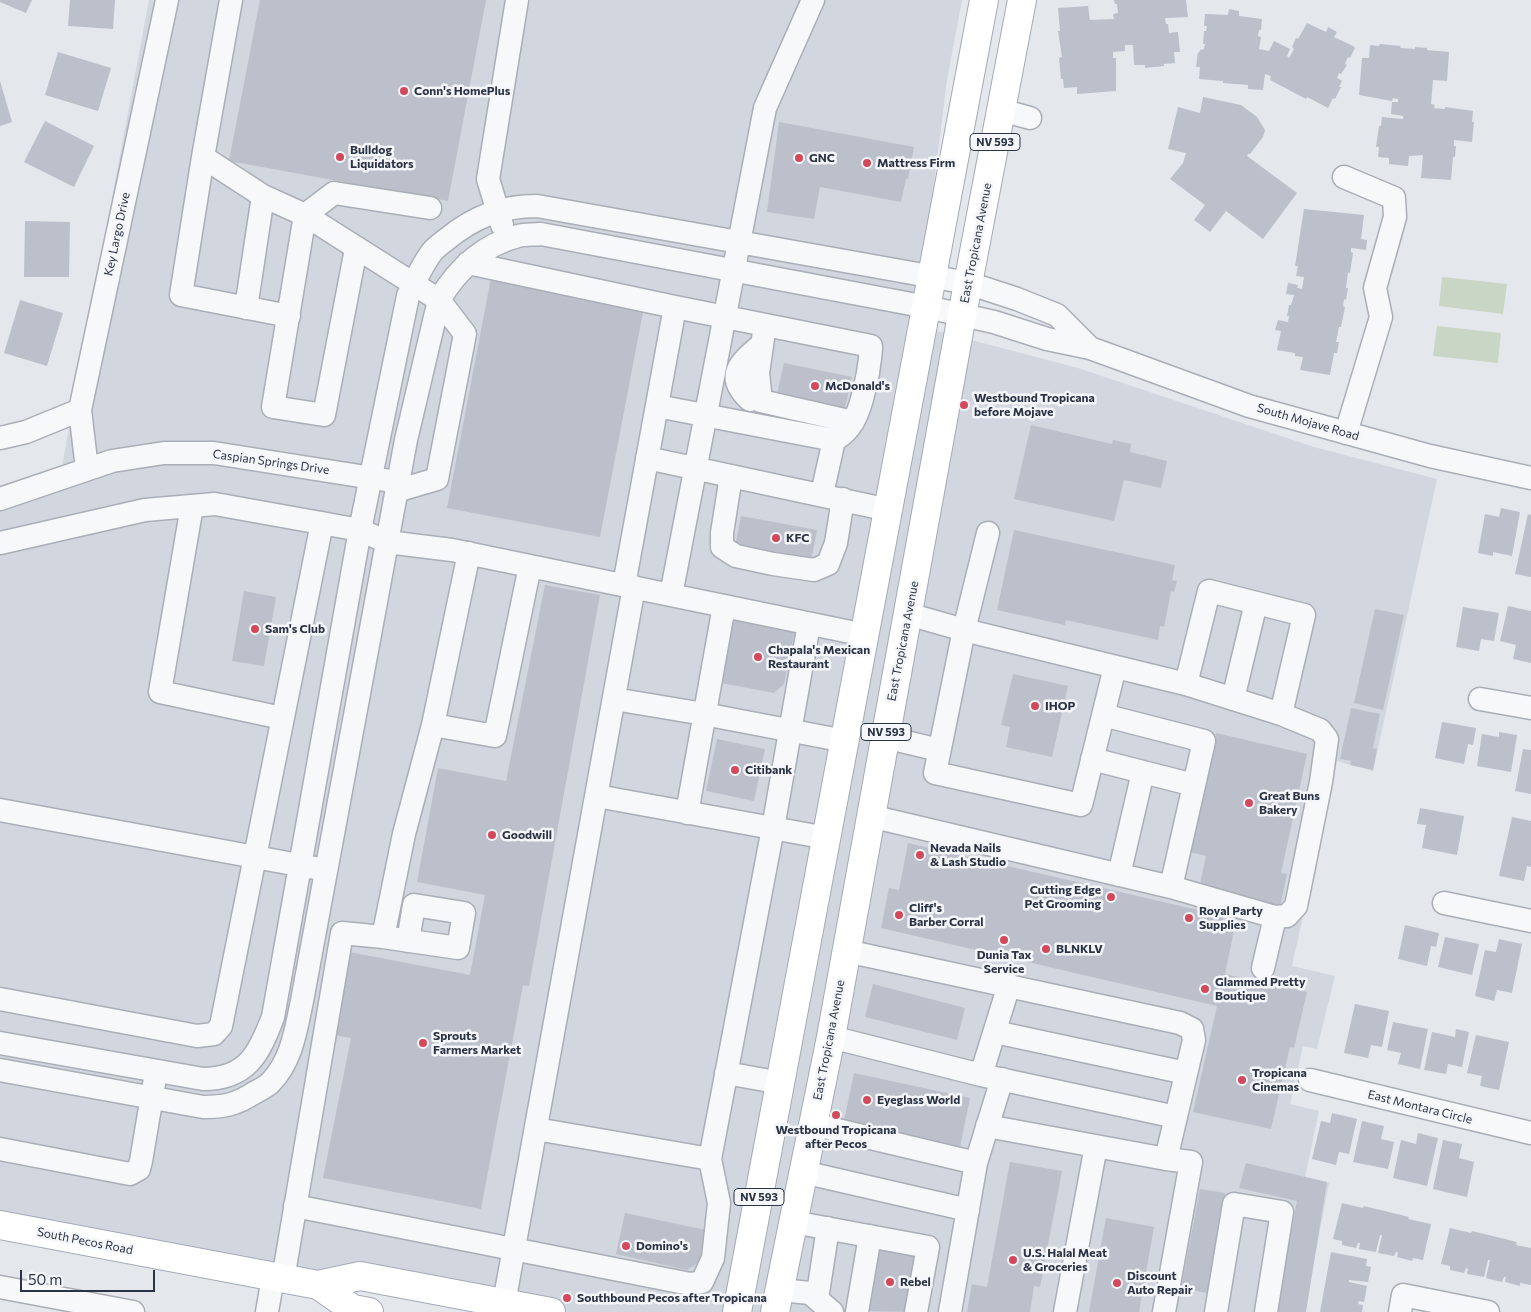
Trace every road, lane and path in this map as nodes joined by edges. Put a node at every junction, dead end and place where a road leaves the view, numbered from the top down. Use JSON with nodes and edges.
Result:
{"nodes":[{"id":1,"x":167,"y":0,"type":"edge"},
{"id":2,"x":231,"y":0,"type":"edge"},
{"id":3,"x":517,"y":0,"type":"edge"},
{"id":4,"x":812,"y":0,"type":"edge"},
{"id":5,"x":984,"y":0,"type":"edge"},
{"id":6,"x":1022,"y":0,"type":"edge"},
{"id":7,"x":1001,"y":110,"type":"junction"},
{"id":8,"x":1030,"y":118,"type":"dead end"},
{"id":9,"x":203,"y":157,"type":"junction"},
{"id":10,"x":1344,"y":177,"type":"dead end"},
{"id":11,"x":262,"y":196,"type":"junction"},
{"id":12,"x":430,"y":208,"type":"dead end"},
{"id":13,"x":498,"y":212,"type":"junction"},
{"id":14,"x":305,"y":216,"type":"junction"},
{"id":15,"x":506,"y":240,"type":"junction"},
{"id":16,"x":740,"y":243,"type":"junction"},
{"id":17,"x":356,"y":249,"type":"junction"},
{"id":18,"x":468,"y":263,"type":"junction"},
{"id":19,"x":735,"y":270,"type":"junction"},
{"id":20,"x":933,"y":277,"type":"junction"},
{"id":21,"x":968,"y":283,"type":"junction"},
{"id":22,"x":413,"y":284,"type":"junction"},
{"id":23,"x":439,"y":300,"type":"junction"},
{"id":24,"x":675,"y":307,"type":"junction"},
{"id":25,"x":927,"y":307,"type":"junction"},
{"id":26,"x":246,"y":308,"type":"junction"},
{"id":27,"x":962,"y":314,"type":"junction"},
{"id":28,"x":288,"y":316,"type":"junction"},
{"id":29,"x":726,"y":316,"type":"junction"},
{"id":30,"x":763,"y":335,"type":"junction"},
{"id":31,"x":1090,"y":348,"type":"junction"},
{"id":32,"x":750,"y":400,"type":"dead end"},
{"id":33,"x":657,"y":406,"type":"junction"},
{"id":34,"x":80,"y":410,"type":"junction"},
{"id":35,"x":706,"y":417,"type":"junction"},
{"id":36,"x":853,"y":422,"type":"junction"},
{"id":37,"x":1346,"y":433,"type":"junction"},
{"id":38,"x":0,"y":438,"type":"edge"},
{"id":39,"x":834,"y":440,"type":"junction"},
{"id":40,"x":647,"y":458,"type":"junction"},
{"id":41,"x":87,"y":469,"type":"junction"},
{"id":42,"x":696,"y":469,"type":"junction"},
{"id":43,"x":731,"y":476,"type":"junction"},
{"id":44,"x":370,"y":477,"type":"junction"},
{"id":45,"x":1531,"y":478,"type":"edge"},
{"id":46,"x":397,"y":486,"type":"junction"},
{"id":47,"x":832,"y":497,"type":"junction"},
{"id":48,"x":0,"y":499,"type":"edge"},
{"id":49,"x":192,"y":506,"type":"junction"},
{"id":50,"x":889,"y":510,"type":"junction"},
{"id":51,"x":322,"y":523,"type":"junction"},
{"id":52,"x":360,"y":530,"type":"junction"},
{"id":53,"x":988,"y":533,"type":"dead end"},
{"id":54,"x":387,"y":542,"type":"junction"},
{"id":55,"x":0,"y":543,"type":"edge"},
{"id":56,"x":469,"y":553,"type":"junction"},
{"id":57,"x":530,"y":566,"type":"junction"},
{"id":58,"x":629,"y":586,"type":"junction"},
{"id":59,"x":672,"y":595,"type":"junction"},
{"id":60,"x":1256,"y":603,"type":"junction"},
{"id":61,"x":724,"y":606,"type":"junction"},
{"id":62,"x":908,"y":614,"type":"junction"},
{"id":63,"x":809,"y":624,"type":"junction"},
{"id":64,"x":964,"y":630,"type":"junction"},
{"id":65,"x":865,"y":635,"type":"junction"},
{"id":66,"x":1115,"y":667,"type":"junction"},
{"id":67,"x":1186,"y":684,"type":"junction"},
{"id":68,"x":1480,"y":698,"type":"dead end"},
{"id":69,"x":614,"y":699,"type":"junction"},
{"id":70,"x":1233,"y":699,"type":"junction"},
{"id":71,"x":1531,"y":708,"type":"edge"},
{"id":72,"x":704,"y":714,"type":"junction"},
{"id":73,"x":1281,"y":714,"type":"junction"},
{"id":74,"x":1103,"y":715,"type":"junction"},
{"id":75,"x":282,"y":718,"type":"junction"},
{"id":76,"x":433,"y":725,"type":"junction"},
{"id":77,"x":790,"y":730,"type":"junction"},
{"id":78,"x":885,"y":737,"type":"junction"},
{"id":79,"x":845,"y":741,"type":"junction"},
{"id":80,"x":939,"y":750,"type":"junction"},
{"id":81,"x":1092,"y":759,"type":"junction"},
{"id":82,"x":1143,"y":772,"type":"junction"},
{"id":83,"x":1194,"y":785,"type":"junction"},
{"id":84,"x":597,"y":796,"type":"junction"},
{"id":85,"x":0,"y":810,"type":"edge"},
{"id":86,"x":687,"y":813,"type":"junction"},
{"id":87,"x":870,"y":816,"type":"junction"},
{"id":88,"x":773,"y":828,"type":"junction"},
{"id":89,"x":827,"y":838,"type":"junction"},
{"id":90,"x":254,"y":856,"type":"junction"},
{"id":91,"x":300,"y":865,"type":"junction"},
{"id":92,"x":326,"y":870,"type":"junction"},
{"id":93,"x":1119,"y":875,"type":"junction"},
{"id":94,"x":1171,"y":887,"type":"junction"},
{"id":95,"x":1444,"y":903,"type":"dead end"},
{"id":96,"x":1275,"y":917,"type":"junction"},
{"id":97,"x":1531,"y":921,"type":"edge"},
{"id":98,"x":383,"y":937,"type":"junction"},
{"id":99,"x":408,"y":941,"type":"dead end"},
{"id":100,"x":846,"y":951,"type":"junction"},
{"id":101,"x":1263,"y":968,"type":"dead end"},
{"id":102,"x":1010,"y":985,"type":"junction"},
{"id":103,"x":0,"y":999,"type":"edge"},
{"id":104,"x":994,"y":1032,"type":"junction"},
{"id":105,"x":831,"y":1037,"type":"junction"},
{"id":106,"x":1,"y":1050,"type":"edge"},
{"id":107,"x":0,"y":1070,"type":"edge"},
{"id":108,"x":157,"y":1071,"type":"junction"},
{"id":109,"x":726,"y":1073,"type":"junction"},
{"id":110,"x":1186,"y":1074,"type":"junction"},
{"id":111,"x":991,"y":1077,"type":"junction"},
{"id":112,"x":1310,"y":1080,"type":"dead end"},
{"id":113,"x":781,"y":1083,"type":"junction"},
{"id":114,"x":152,"y":1098,"type":"junction"},
{"id":115,"x":1176,"y":1117,"type":"junction"},
{"id":116,"x":812,"y":1124,"type":"junction"},
{"id":117,"x":987,"y":1126,"type":"junction"},
{"id":118,"x":536,"y":1129,"type":"junction"},
{"id":119,"x":1531,"y":1133,"type":"edge"},
{"id":120,"x":1096,"y":1146,"type":"junction"},
{"id":121,"x":0,"y":1149,"type":"edge"},
{"id":122,"x":710,"y":1159,"type":"junction"},
{"id":123,"x":1166,"y":1159,"type":"junction"},
{"id":124,"x":976,"y":1163,"type":"junction"},
{"id":125,"x":803,"y":1172,"type":"junction"},
{"id":126,"x":295,"y":1206,"type":"junction"},
{"id":127,"x":968,"y":1210,"type":"junction"},
{"id":128,"x":793,"y":1222,"type":"junction"},
{"id":129,"x":0,"y":1225,"type":"edge"},
{"id":130,"x":828,"y":1228,"type":"junction"},
{"id":131,"x":870,"y":1236,"type":"junction"},
{"id":132,"x":513,"y":1249,"type":"junction"},
{"id":133,"x":278,"y":1278,"type":"junction"},
{"id":134,"x":318,"y":1285,"type":"junction"},
{"id":135,"x":0,"y":1287,"type":"edge"},
{"id":136,"x":778,"y":1301,"type":"edge"},
{"id":137,"x":504,"y":1303,"type":"junction"},
{"id":138,"x":824,"y":1306,"type":"edge"},
{"id":139,"x":133,"y":1312,"type":"edge"},
{"id":140,"x":267,"y":1312,"type":"edge"},
{"id":141,"x":369,"y":1312,"type":"edge"},
{"id":142,"x":551,"y":1312,"type":"edge"},
{"id":143,"x":738,"y":1312,"type":"edge"},
{"id":144,"x":857,"y":1312,"type":"edge"},
{"id":145,"x":916,"y":1312,"type":"edge"},
{"id":146,"x":950,"y":1312,"type":"edge"},
{"id":147,"x":1065,"y":1312,"type":"edge"},
{"id":148,"x":1164,"y":1312,"type":"edge"},
{"id":149,"x":1216,"y":1312,"type":"edge"},
{"id":150,"x":1266,"y":1312,"type":"edge"},
{"id":151,"x":1400,"y":1312,"type":"edge"},
{"id":152,"x":1488,"y":1312,"type":"edge"}],
"edges":[{"from":1,"to":34,"type":"street","name":"Key Largo Drive"},
{"from":2,"to":9,"type":"street"},
{"from":3,"to":13,"type":"street"},
{"from":4,"to":16,"type":"street"},
{"from":5,"to":20,"type":"main road","number":"NV 593"},
{"from":6,"to":7,"type":"main road","name":"East Tropicana Avenue","number":"NV 593"},
{"from":7,"to":8,"type":"street"},
{"from":7,"to":21,"type":"main road","name":"East Tropicana Avenue","number":"NV 593"},
{"from":9,"to":11,"type":"street"},
{"from":9,"to":26,"type":"street"},
{"from":10,"to":37,"type":"street"},
{"from":11,"to":14,"type":"street"},
{"from":11,"to":26,"type":"street"},
{"from":12,"to":14,"type":"street"},
{"from":13,"to":15,"type":"street"},
{"from":13,"to":16,"type":"street","name":"South Mojave Road"},
{"from":13,"to":22,"type":"street","name":"South Mojave Road"},
{"from":14,"to":17,"type":"street"},
{"from":14,"to":28,"type":"street"},
{"from":15,"to":18,"type":"street","name":"South Mojave Road"},
{"from":15,"to":19,"type":"street","name":"South Mojave Road"},
{"from":16,"to":19,"type":"street"},
{"from":16,"to":20,"type":"street","name":"South Mojave Road"},
{"from":17,"to":22,"type":"street"},
{"from":17,"to":28,"type":"street"},
{"from":18,"to":23,"type":"street","name":"South Mojave Road"},
{"from":18,"to":24,"type":"street"},
{"from":19,"to":25,"type":"street","name":"South Mojave Road"},
{"from":19,"to":29,"type":"street"},
{"from":20,"to":21,"type":"street","name":"South Mojave Road"},
{"from":20,"to":25,"type":"main road","number":"NV 593"},
{"from":21,"to":27,"type":"main road","name":"East Tropicana Avenue","number":"NV 593"},
{"from":21,"to":31,"type":"street","name":"South Mojave Road"},
{"from":22,"to":23,"type":"street"},
{"from":22,"to":44,"type":"street","name":"South Mojave Road"},
{"from":23,"to":46,"type":"street"},
{"from":23,"to":46,"type":"street"},
{"from":24,"to":29,"type":"street"},
{"from":24,"to":33,"type":"street"},
{"from":25,"to":27,"type":"street","name":"South Mojave Road"},
{"from":25,"to":50,"type":"main road","number":"NV 593"},
{"from":26,"to":28,"type":"street"},
{"from":27,"to":31,"type":"street","name":"South Mojave Road"},
{"from":27,"to":62,"type":"main road","name":"East Tropicana Avenue","number":"NV 593"},
{"from":29,"to":30,"type":"street"},
{"from":29,"to":35,"type":"street"},
{"from":30,"to":32,"type":"street"},
{"from":30,"to":36,"type":"street"},
{"from":30,"to":36,"type":"street"},
{"from":31,"to":37,"type":"street","name":"South Mojave Road"},
{"from":33,"to":35,"type":"street"},
{"from":33,"to":40,"type":"street"},
{"from":34,"to":38,"type":"street"},
{"from":34,"to":41,"type":"street","name":"Key Largo Drive"},
{"from":35,"to":39,"type":"street"},
{"from":35,"to":42,"type":"street"},
{"from":36,"to":39,"type":"street"},
{"from":37,"to":45,"type":"street","name":"South Mojave Road"},
{"from":39,"to":47,"type":"street"},
{"from":40,"to":42,"type":"street"},
{"from":40,"to":58,"type":"street"},
{"from":41,"to":44,"type":"street","name":"Caspian Springs Drive"},
{"from":41,"to":48,"type":"street","name":"Caspian Springs Drive"},
{"from":42,"to":43,"type":"street"},
{"from":42,"to":59,"type":"street"},
{"from":43,"to":47,"type":"street"},
{"from":43,"to":47,"type":"street"},
{"from":44,"to":46,"type":"street","name":"Caspian Springs Drive"},
{"from":44,"to":52,"type":"street","name":"South Mojave Road"},
{"from":46,"to":54,"type":"street"},
{"from":47,"to":50,"type":"street"},
{"from":49,"to":51,"type":"street"},
{"from":49,"to":55,"type":"street"},
{"from":49,"to":75,"type":"street"},
{"from":50,"to":65,"type":"main road","number":"NV 593"},
{"from":51,"to":52,"type":"street"},
{"from":51,"to":75,"type":"street"},
{"from":52,"to":54,"type":"street"},
{"from":52,"to":91,"type":"street","name":"South Mojave Road"},
{"from":53,"to":64,"type":"street"},
{"from":54,"to":56,"type":"street"},
{"from":54,"to":92,"type":"street"},
{"from":56,"to":57,"type":"street"},
{"from":56,"to":76,"type":"street"},
{"from":57,"to":58,"type":"street"},
{"from":57,"to":76,"type":"street"},
{"from":58,"to":59,"type":"street"},
{"from":58,"to":69,"type":"street"},
{"from":59,"to":61,"type":"street"},
{"from":60,"to":67,"type":"street"},
{"from":60,"to":70,"type":"street"},
{"from":60,"to":73,"type":"street"},
{"from":61,"to":63,"type":"street"},
{"from":61,"to":72,"type":"street"},
{"from":62,"to":64,"type":"street"},
{"from":62,"to":78,"type":"main road","name":"East Tropicana Avenue","number":"NV 593"},
{"from":63,"to":65,"type":"street"},
{"from":63,"to":77,"type":"street"},
{"from":64,"to":66,"type":"street"},
{"from":64,"to":80,"type":"street"},
{"from":65,"to":79,"type":"main road","number":"NV 593"},
{"from":65,"to":87,"type":"main road"},
{"from":66,"to":67,"type":"street"},
{"from":66,"to":74,"type":"street"},
{"from":67,"to":70,"type":"street"},
{"from":68,"to":71,"type":"street"},
{"from":69,"to":72,"type":"street"},
{"from":69,"to":84,"type":"street"},
{"from":70,"to":73,"type":"street"},
{"from":72,"to":77,"type":"street"},
{"from":72,"to":86,"type":"street"},
{"from":73,"to":96,"type":"street"},
{"from":74,"to":81,"type":"street"},
{"from":74,"to":83,"type":"street"},
{"from":75,"to":90,"type":"street"},
{"from":76,"to":98,"type":"street"},
{"from":77,"to":79,"type":"street"},
{"from":77,"to":88,"type":"street"},
{"from":78,"to":80,"type":"street"},
{"from":78,"to":87,"type":"main road","name":"East Tropicana Avenue","number":"NV 593"},
{"from":79,"to":89,"type":"main road","number":"NV 593"},
{"from":80,"to":81,"type":"street"},
{"from":81,"to":82,"type":"street"},
{"from":82,"to":83,"type":"street"},
{"from":82,"to":93,"type":"street"},
{"from":83,"to":94,"type":"street"},
{"from":84,"to":86,"type":"street"},
{"from":84,"to":118,"type":"street"},
{"from":85,"to":90,"type":"street"},
{"from":86,"to":88,"type":"street"},
{"from":87,"to":93,"type":"street"},
{"from":87,"to":100,"type":"main road","name":"East Tropicana Avenue","number":"NV 593"},
{"from":88,"to":89,"type":"street"},
{"from":88,"to":109,"type":"street"},
{"from":89,"to":113,"type":"main road","number":"NV 593"},
{"from":90,"to":91,"type":"street"},
{"from":90,"to":103,"type":"street"},
{"from":91,"to":92,"type":"street"},
{"from":91,"to":108,"type":"street","name":"South Mojave Road"},
{"from":92,"to":114,"type":"street"},
{"from":93,"to":94,"type":"street"},
{"from":94,"to":96,"type":"street"},
{"from":95,"to":97,"type":"street"},
{"from":96,"to":101,"type":"street"},
{"from":98,"to":99,"type":"street"},
{"from":98,"to":126,"type":"street"},
{"from":100,"to":102,"type":"street"},
{"from":100,"to":105,"type":"main road","name":"East Tropicana Avenue","number":"NV 593"},
{"from":102,"to":104,"type":"street"},
{"from":102,"to":110,"type":"street"},
{"from":104,"to":110,"type":"street"},
{"from":104,"to":111,"type":"street"},
{"from":105,"to":111,"type":"street"},
{"from":105,"to":116,"type":"main road","name":"East Tropicana Avenue","number":"NV 593"},
{"from":106,"to":108,"type":"street","name":"South Mojave Road"},
{"from":107,"to":114,"type":"street"},
{"from":108,"to":114,"type":"street"},
{"from":109,"to":113,"type":"street"},
{"from":109,"to":122,"type":"street"},
{"from":110,"to":115,"type":"street"},
{"from":111,"to":115,"type":"street"},
{"from":111,"to":117,"type":"street"},
{"from":112,"to":119,"type":"street","name":"East Montara Circle"},
{"from":113,"to":143,"type":"main road","number":"NV 593"},
{"from":114,"to":121,"type":"street"},
{"from":115,"to":123,"type":"street"},
{"from":116,"to":124,"type":"street"},
{"from":116,"to":125,"type":"main road","name":"East Tropicana Avenue","number":"NV 593"},
{"from":117,"to":120,"type":"street"},
{"from":117,"to":124,"type":"street"},
{"from":118,"to":122,"type":"street"},
{"from":118,"to":132,"type":"street"},
{"from":120,"to":123,"type":"street"},
{"from":120,"to":147,"type":"street"},
{"from":122,"to":132,"type":"street"},
{"from":123,"to":148,"type":"street"},
{"from":124,"to":127,"type":"street"},
{"from":125,"to":127,"type":"street"},
{"from":125,"to":128,"type":"main road","name":"East Tropicana Avenue","number":"NV 593"},
{"from":126,"to":132,"type":"street"},
{"from":126,"to":133,"type":"street"},
{"from":127,"to":146,"type":"street"},
{"from":128,"to":130,"type":"street"},
{"from":128,"to":136,"type":"main road","name":"East Tropicana Avenue","number":"NV 593"},
{"from":129,"to":133,"type":"main road","name":"South Pecos Road"},
{"from":130,"to":131,"type":"street"},
{"from":130,"to":138,"type":"street"},
{"from":131,"to":144,"type":"street"},
{"from":131,"to":145,"type":"street"},
{"from":132,"to":137,"type":"street"},
{"from":133,"to":134,"type":"main road","name":"South Pecos Road"},
{"from":133,"to":140,"type":"street"},
{"from":134,"to":137,"type":"main road","name":"South Pecos Road"},
{"from":134,"to":141,"type":"main road","name":"South Pecos Road"},
{"from":135,"to":139,"type":"street"},
{"from":136,"to":138,"type":"street"},
{"from":137,"to":142,"type":"main road","name":"South Pecos Road"},
{"from":149,"to":150,"type":"street"},
{"from":151,"to":152,"type":"street"}]}
